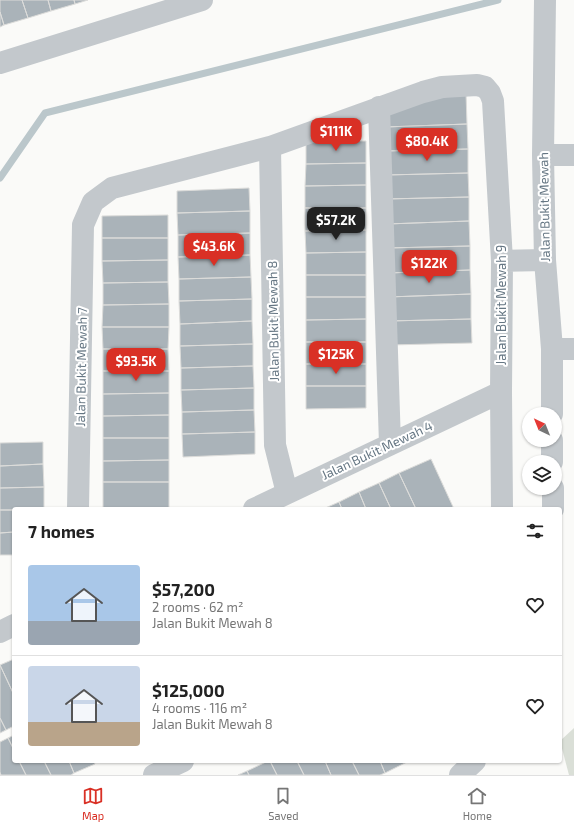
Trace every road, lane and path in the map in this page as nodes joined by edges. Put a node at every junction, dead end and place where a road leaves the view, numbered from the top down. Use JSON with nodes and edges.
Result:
{"nodes":[{"id":1,"x":202,"y":0,"type":"edge"},
{"id":2,"x":545,"y":0,"type":"edge"},
{"id":3,"x":0,"y":63,"type":"edge"},
{"id":4,"x":493,"y":101,"type":"joint"},
{"id":5,"x":379,"y":108,"type":"junction"},
{"id":6,"x":270,"y":147,"type":"junction"},
{"id":7,"x":574,"y":154,"type":"edge"},
{"id":8,"x":543,"y":155,"type":"junction"},
{"id":9,"x":545,"y":260,"type":"junction"},
{"id":10,"x":502,"y":261,"type":"junction"},
{"id":11,"x":552,"y":349,"type":"junction"},
{"id":12,"x":574,"y":349,"type":"edge"},
{"id":13,"x":501,"y":392,"type":"junction"},
{"id":14,"x":552,"y":407,"type":"edge"},
{"id":15,"x":390,"y":444,"type":"junction"},
{"id":16,"x":287,"y":493,"type":"junction"},
{"id":17,"x":553,"y":495,"type":"edge"},
{"id":18,"x":78,"y":507,"type":"edge"},
{"id":19,"x":258,"y":507,"type":"edge"},
{"id":20,"x":502,"y":507,"type":"edge"},
{"id":21,"x":553,"y":507,"type":"edge"},
{"id":22,"x":12,"y":626,"type":"edge"},
{"id":23,"x":0,"y":632,"type":"edge"},
{"id":24,"x":179,"y":763,"type":"edge"},
{"id":25,"x":473,"y":763,"type":"edge"},
{"id":26,"x":154,"y":775,"type":"edge"},
{"id":27,"x":460,"y":775,"type":"edge"}],
"edges":[{"from":1,"to":3,"type":"street"},
{"from":2,"to":8,"type":"street","name":"Jalan Bukit Mewah"},
{"from":4,"to":5,"type":"street","name":"Jalan Bukit Mewah 7"},
{"from":4,"to":10,"type":"street","name":"Jalan Bukit Mewah 9"},
{"from":5,"to":6,"type":"street","name":"Jalan Bukit Mewah 7"},
{"from":5,"to":15,"type":"street"},
{"from":6,"to":16,"type":"street","name":"Jalan Bukit Mewah 8"},
{"from":6,"to":18,"type":"street","name":"Jalan Bukit Mewah 7"},
{"from":7,"to":8,"type":"street"},
{"from":8,"to":9,"type":"street","name":"Jalan Bukit Mewah"},
{"from":9,"to":10,"type":"street"},
{"from":9,"to":11,"type":"street","name":"Jalan Bukit Mewah"},
{"from":10,"to":13,"type":"street","name":"Jalan Bukit Mewah 9"},
{"from":11,"to":12,"type":"street"},
{"from":11,"to":14,"type":"street","name":"Jalan Bukit Mewah"},
{"from":13,"to":15,"type":"street","name":"Jalan Bukit Mewah 4"},
{"from":13,"to":20,"type":"street","name":"Jalan Bukit Mewah 9"},
{"from":15,"to":16,"type":"street","name":"Jalan Bukit Mewah 4"},
{"from":16,"to":19,"type":"street","name":"Jalan Bukit Mewah 4"},
{"from":17,"to":21,"type":"street"},
{"from":22,"to":23,"type":"street"},
{"from":24,"to":26,"type":"street"},
{"from":25,"to":27,"type":"street"}]}
